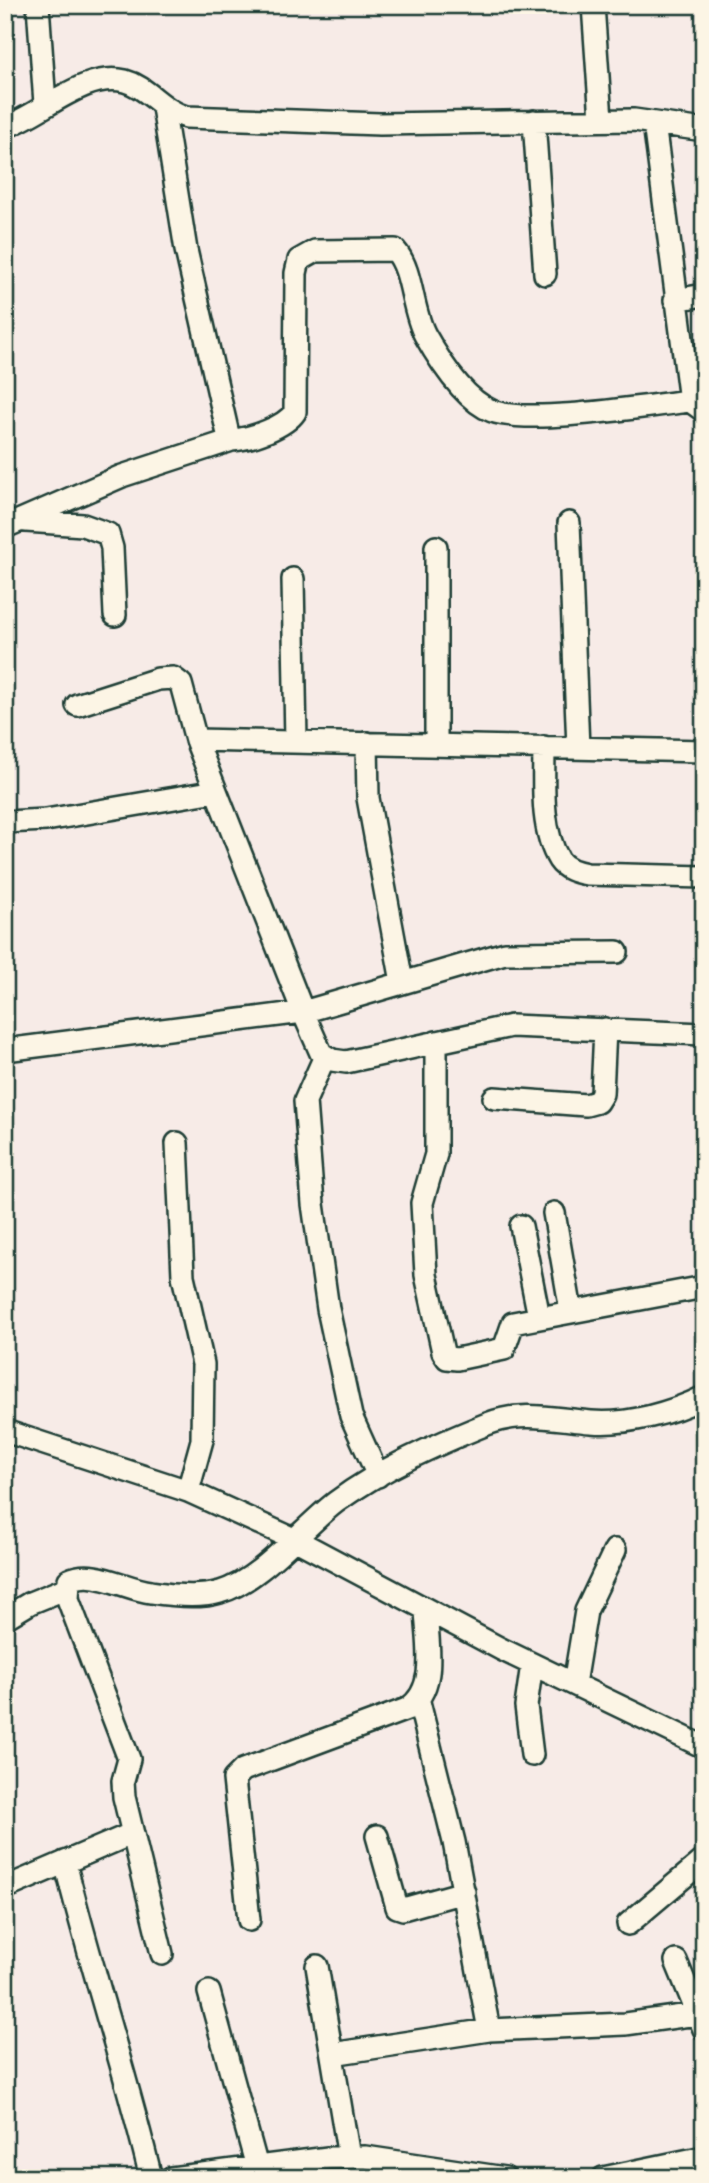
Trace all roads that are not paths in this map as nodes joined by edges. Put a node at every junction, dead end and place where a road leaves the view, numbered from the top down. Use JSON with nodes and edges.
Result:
{"nodes":[{"id":1,"x":38,"y":5,"type":"edge"},
{"id":2,"x":593,"y":5,"type":"edge"},
{"id":3,"x":45,"y":104,"type":"junction"},
{"id":4,"x":163,"y":107,"type":"junction"},
{"id":5,"x":601,"y":119,"type":"junction"},
{"id":6,"x":534,"y":121,"type":"junction"},
{"id":7,"x":654,"y":123,"type":"junction"},
{"id":8,"x":5,"y":127,"type":"edge"},
{"id":9,"x":704,"y":130,"type":"edge"},
{"id":10,"x":545,"y":274,"type":"dead end"},
{"id":11,"x":704,"y":295,"type":"edge"},
{"id":12,"x":675,"y":300,"type":"junction"},
{"id":13,"x":697,"y":406,"type":"edge"},
{"id":14,"x":232,"y":440,"type":"junction"},
{"id":15,"x":569,"y":523,"type":"dead end"},
{"id":16,"x":13,"y":524,"type":"edge"},
{"id":17,"x":436,"y":547,"type":"dead end"},
{"id":18,"x":293,"y":579,"type":"dead end"},
{"id":19,"x":115,"y":615,"type":"dead end"},
{"id":20,"x":78,"y":705,"type":"dead end"},
{"id":21,"x":196,"y":740,"type":"junction"},
{"id":22,"x":296,"y":741,"type":"junction"},
{"id":23,"x":368,"y":743,"type":"junction"},
{"id":24,"x":436,"y":744,"type":"junction"},
{"id":25,"x":544,"y":747,"type":"junction"},
{"id":26,"x":578,"y":748,"type":"junction"},
{"id":27,"x":704,"y":751,"type":"edge"},
{"id":28,"x":216,"y":791,"type":"junction"},
{"id":29,"x":5,"y":822,"type":"edge"},
{"id":30,"x":704,"y":877,"type":"edge"},
{"id":31,"x":617,"y":953,"type":"dead end"},
{"id":32,"x":402,"y":982,"type":"junction"},
{"id":33,"x":303,"y":1012,"type":"junction"},
{"id":34,"x":605,"y":1029,"type":"junction"},
{"id":35,"x":704,"y":1034,"type":"edge"},
{"id":36,"x":436,"y":1042,"type":"junction"},
{"id":37,"x":5,"y":1051,"type":"edge"},
{"id":38,"x":325,"y":1056,"type":"junction"},
{"id":39,"x":494,"y":1098,"type":"dead end"},
{"id":40,"x":177,"y":1143,"type":"dead end"},
{"id":41,"x":554,"y":1213,"type":"dead end"},
{"id":42,"x":520,"y":1226,"type":"dead end"},
{"id":43,"x":704,"y":1286,"type":"edge"},
{"id":44,"x":571,"y":1311,"type":"junction"},
{"id":45,"x":539,"y":1317,"type":"junction"},
{"id":46,"x":704,"y":1396,"type":"edge"},
{"id":47,"x":5,"y":1431,"type":"edge"},
{"id":48,"x":378,"y":1476,"type":"junction"},
{"id":49,"x":188,"y":1492,"type":"junction"},
{"id":50,"x":296,"y":1540,"type":"junction"},
{"id":51,"x":615,"y":1550,"type":"dead end"},
{"id":52,"x":66,"y":1588,"type":"junction"},
{"id":53,"x":426,"y":1609,"type":"junction"},
{"id":54,"x":5,"y":1618,"type":"edge"},
{"id":55,"x":533,"y":1664,"type":"junction"},
{"id":56,"x":574,"y":1684,"type":"junction"},
{"id":57,"x":419,"y":1702,"type":"junction"},
{"id":58,"x":702,"y":1742,"type":"edge"},
{"id":59,"x":532,"y":1755,"type":"dead end"},
{"id":60,"x":131,"y":1834,"type":"junction"},
{"id":61,"x":377,"y":1836,"type":"dead end"},
{"id":62,"x":704,"y":1860,"type":"edge"},
{"id":63,"x":65,"y":1862,"type":"junction"},
{"id":64,"x":5,"y":1888,"type":"edge"},
{"id":65,"x":464,"y":1892,"type":"junction"},
{"id":66,"x":249,"y":1920,"type":"dead end"},
{"id":67,"x":628,"y":1924,"type":"dead end"},
{"id":68,"x":162,"y":1954,"type":"dead end"},
{"id":69,"x":676,"y":1961,"type":"dead end"},
{"id":70,"x":317,"y":1966,"type":"dead end"},
{"id":71,"x":209,"y":1992,"type":"dead end"},
{"id":72,"x":702,"y":2019,"type":"edge"},
{"id":73,"x":489,"y":2031,"type":"junction"},
{"id":74,"x":332,"y":2054,"type":"junction"},
{"id":75,"x":349,"y":2157,"type":"junction"},
{"id":76,"x":704,"y":2157,"type":"edge"},
{"id":77,"x":259,"y":2172,"type":"edge"},
{"id":78,"x":432,"y":2173,"type":"edge"},
{"id":79,"x":151,"y":2178,"type":"edge"},
{"id":80,"x":171,"y":2178,"type":"edge"},
{"id":81,"x":505,"y":2178,"type":"edge"},
{"id":82,"x":603,"y":2178,"type":"edge"}],
"edges":[{"from":1,"to":3,"type":"street"},
{"from":2,"to":5,"type":"street"},
{"from":3,"to":4,"type":"street"},
{"from":3,"to":8,"type":"street"},
{"from":4,"to":6,"type":"street"},
{"from":4,"to":14,"type":"street"},
{"from":5,"to":6,"type":"street"},
{"from":5,"to":7,"type":"street"},
{"from":6,"to":10,"type":"street"},
{"from":7,"to":9,"type":"street"},
{"from":7,"to":12,"type":"street"},
{"from":11,"to":12,"type":"street"},
{"from":12,"to":13,"type":"street"},
{"from":13,"to":14,"type":"street"},
{"from":14,"to":16,"type":"street"},
{"from":15,"to":26,"type":"street"},
{"from":16,"to":19,"type":"street"},
{"from":17,"to":24,"type":"street"},
{"from":18,"to":22,"type":"street"},
{"from":20,"to":21,"type":"street"},
{"from":21,"to":22,"type":"street"},
{"from":21,"to":28,"type":"street"},
{"from":22,"to":23,"type":"street"},
{"from":23,"to":24,"type":"street"},
{"from":23,"to":32,"type":"street"},
{"from":24,"to":25,"type":"street"},
{"from":25,"to":26,"type":"street"},
{"from":25,"to":30,"type":"street"},
{"from":26,"to":27,"type":"street"},
{"from":28,"to":29,"type":"street"},
{"from":28,"to":33,"type":"street"},
{"from":31,"to":32,"type":"street"},
{"from":32,"to":33,"type":"street"},
{"from":33,"to":37,"type":"street"},
{"from":33,"to":38,"type":"street"},
{"from":34,"to":35,"type":"street"},
{"from":34,"to":36,"type":"street"},
{"from":34,"to":39,"type":"street"},
{"from":36,"to":38,"type":"street"},
{"from":36,"to":45,"type":"street"},
{"from":38,"to":48,"type":"street"},
{"from":40,"to":49,"type":"street"},
{"from":41,"to":44,"type":"street"},
{"from":42,"to":45,"type":"street"},
{"from":43,"to":44,"type":"street"},
{"from":44,"to":45,"type":"street"},
{"from":46,"to":48,"type":"street"},
{"from":47,"to":49,"type":"street"},
{"from":48,"to":50,"type":"street"},
{"from":49,"to":50,"type":"street"},
{"from":50,"to":52,"type":"street"},
{"from":50,"to":53,"type":"street"},
{"from":51,"to":56,"type":"street"},
{"from":52,"to":54,"type":"street"},
{"from":52,"to":60,"type":"street"},
{"from":53,"to":55,"type":"street"},
{"from":53,"to":57,"type":"street"},
{"from":55,"to":56,"type":"street"},
{"from":55,"to":59,"type":"street"},
{"from":56,"to":58,"type":"street"},
{"from":57,"to":65,"type":"street"},
{"from":57,"to":66,"type":"street"},
{"from":60,"to":63,"type":"street"},
{"from":60,"to":68,"type":"street"},
{"from":61,"to":65,"type":"street"},
{"from":62,"to":67,"type":"street"},
{"from":63,"to":64,"type":"street"},
{"from":63,"to":79,"type":"street"},
{"from":65,"to":73,"type":"street"},
{"from":69,"to":72,"type":"street"},
{"from":70,"to":74,"type":"street"},
{"from":71,"to":77,"type":"street"},
{"from":72,"to":73,"type":"street"},
{"from":73,"to":74,"type":"street"},
{"from":74,"to":75,"type":"street"},
{"from":75,"to":77,"type":"street"},
{"from":75,"to":78,"type":"street"},
{"from":76,"to":82,"type":"street"},
{"from":77,"to":80,"type":"street"},
{"from":78,"to":81,"type":"street"}]}
